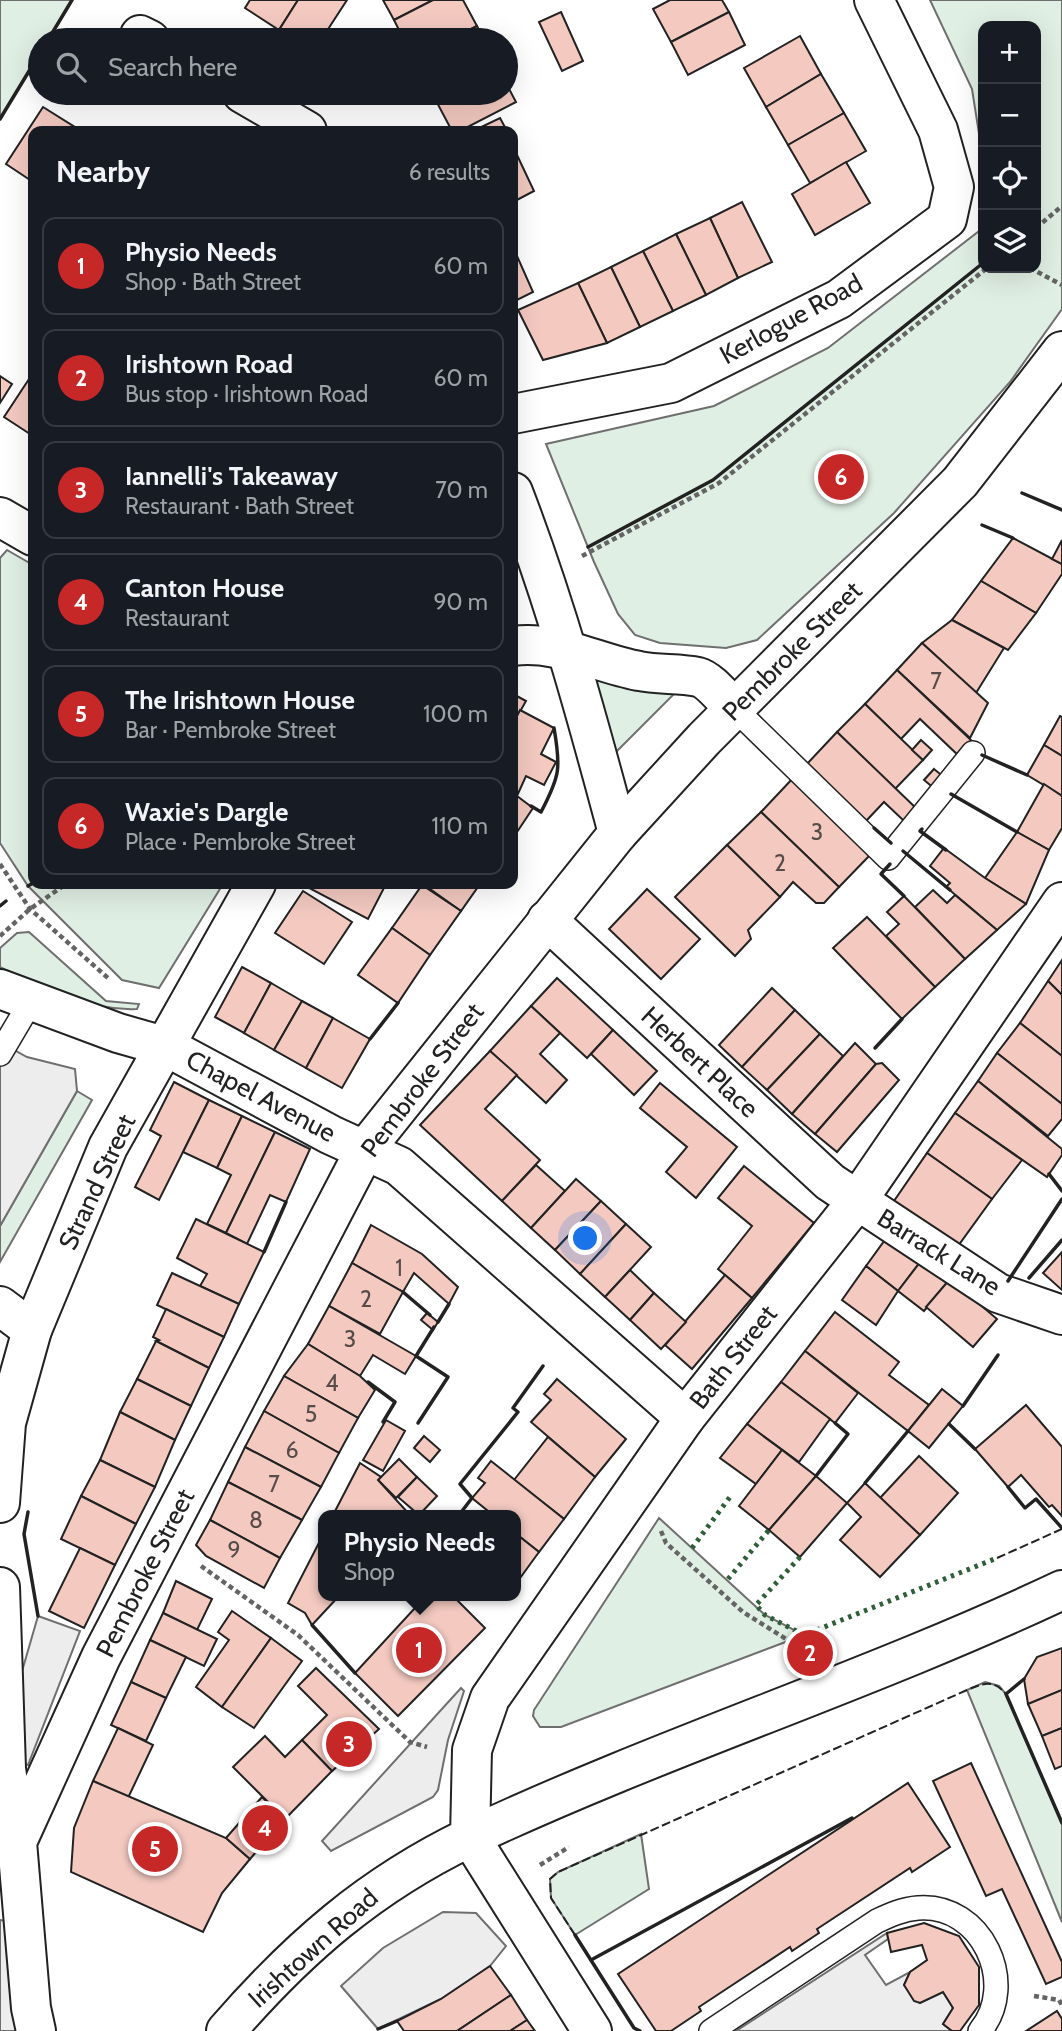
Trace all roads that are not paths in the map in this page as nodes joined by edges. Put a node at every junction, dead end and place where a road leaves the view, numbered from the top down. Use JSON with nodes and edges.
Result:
{"nodes":[{"id":1,"x":874,"y":0,"type":"edge"},
{"id":2,"x":263,"y":105,"type":"edge"},
{"id":3,"x":298,"y":126,"type":"edge"},
{"id":4,"x":1062,"y":351,"type":"edge"},
{"id":5,"x":518,"y":413,"type":"edge"},
{"id":6,"x":518,"y":505,"type":"edge"},
{"id":7,"x":0,"y":517,"type":"edge"},
{"id":8,"x":28,"y":533,"type":"edge"},
{"id":9,"x":518,"y":645,"type":"edge"},
{"id":10,"x":569,"y":650,"type":"junction"},
{"id":11,"x":735,"y":709,"type":"junction"},
{"id":12,"x":973,"y":753,"type":"dead end"},
{"id":13,"x":618,"y":833,"type":"junction"},
{"id":14,"x":253,"y":889,"type":"edge"},
{"id":15,"x":1062,"y":902,"type":"edge"},
{"id":16,"x":547,"y":920,"type":"junction"},
{"id":17,"x":15,"y":996,"type":"edge"},
{"id":18,"x":167,"y":1047,"type":"junction"},
{"id":19,"x":0,"y":1054,"type":"edge"},
{"id":20,"x":366,"y":1149,"type":"junction"},
{"id":21,"x":857,"y":1200,"type":"junction"},
{"id":22,"x":0,"y":1306,"type":"edge"},
{"id":23,"x":1062,"y":1315,"type":"edge"},
{"id":24,"x":32,"y":1330,"type":"junction"},
{"id":25,"x":685,"y":1418,"type":"junction"},
{"id":26,"x":0,"y":1503,"type":"edge"},
{"id":27,"x":0,"y":1587,"type":"edge"},
{"id":28,"x":1062,"y":1590,"type":"edge"},
{"id":29,"x":2,"y":1650,"type":"edge"},
{"id":30,"x":470,"y":1837,"type":"junction"},
{"id":31,"x":17,"y":1842,"type":"junction"},
{"id":32,"x":36,"y":2031,"type":"edge"},
{"id":33,"x":226,"y":2031,"type":"edge"},
{"id":34,"x":592,"y":2031,"type":"edge"},
{"id":35,"x":711,"y":2031,"type":"edge"},
{"id":36,"x":980,"y":2031,"type":"edge"}],
"edges":[{"from":1,"to":5,"type":"street","name":"Kerlogue Road"},
{"from":2,"to":3,"type":"street"},
{"from":4,"to":11,"type":"street","name":"Pembroke Street"},
{"from":6,"to":10,"type":"street"},
{"from":7,"to":8,"type":"street"},
{"from":9,"to":10,"type":"street"},
{"from":10,"to":11,"type":"street"},
{"from":10,"to":13,"type":"street"},
{"from":11,"to":12,"type":"lane"},
{"from":11,"to":13,"type":"street","name":"Pembroke Street"},
{"from":13,"to":16,"type":"street","name":"Pembroke Street"},
{"from":14,"to":18,"type":"street","name":"Strand Street"},
{"from":15,"to":21,"type":"street","name":"Bath Street"},
{"from":16,"to":20,"type":"street","name":"Pembroke Street"},
{"from":16,"to":21,"type":"street","name":"Herbert Place"},
{"from":17,"to":18,"type":"street","name":"Chapel Avenue"},
{"from":17,"to":19,"type":"lane"},
{"from":18,"to":20,"type":"street","name":"Chapel Avenue"},
{"from":18,"to":24,"type":"street","name":"Strand Street"},
{"from":20,"to":25,"type":"street","name":"Chapel Avenue"},
{"from":20,"to":31,"type":"street","name":"Pembroke Street"},
{"from":21,"to":23,"type":"street","name":"Barrack Lane"},
{"from":21,"to":25,"type":"street","name":"Bath Street"},
{"from":22,"to":24,"type":"street"},
{"from":24,"to":26,"type":"street","name":"Strand Street"},
{"from":25,"to":30,"type":"street","name":"Bath Street"},
{"from":27,"to":29,"type":"street"},
{"from":28,"to":30,"type":"street","name":"Irishtown Road"},
{"from":29,"to":31,"type":"street"},
{"from":30,"to":33,"type":"street","name":"Irishtown Road"},
{"from":30,"to":34,"type":"street"},
{"from":31,"to":32,"type":"street","name":"Pembroke Street"},
{"from":35,"to":36,"type":"lane"}]}
